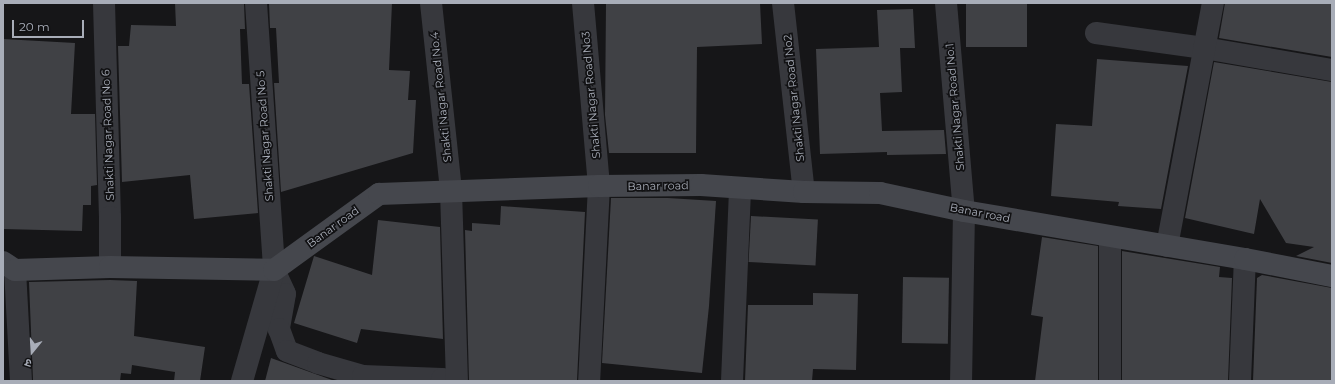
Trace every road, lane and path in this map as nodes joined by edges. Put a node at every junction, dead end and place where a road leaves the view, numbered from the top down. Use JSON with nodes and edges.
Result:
{"nodes":[{"id":1,"x":104,"y":3,"type":"edge"},
{"id":2,"x":256,"y":3,"type":"edge"},
{"id":3,"x":431,"y":3,"type":"edge"},
{"id":4,"x":583,"y":3,"type":"edge"},
{"id":5,"x":783,"y":3,"type":"edge"},
{"id":6,"x":946,"y":3,"type":"edge"},
{"id":7,"x":1213,"y":3,"type":"edge"},
{"id":8,"x":1096,"y":33,"type":"dead end"},
{"id":9,"x":1204,"y":48,"type":"junction"},
{"id":10,"x":1332,"y":70,"type":"edge"},
{"id":11,"x":599,"y":186,"type":"junction"},
{"id":12,"x":740,"y":188,"type":"junction"},
{"id":13,"x":451,"y":191,"type":"junction"},
{"id":14,"x":804,"y":192,"type":"junction"},
{"id":15,"x":964,"y":211,"type":"junction"},
{"id":16,"x":1110,"y":237,"type":"junction"},
{"id":17,"x":1167,"y":246,"type":"junction"},
{"id":18,"x":1245,"y":259,"type":"junction"},
{"id":19,"x":9,"y":266,"type":"edge"},
{"id":20,"x":110,"y":267,"type":"junction"},
{"id":21,"x":274,"y":270,"type":"junction"},
{"id":22,"x":1332,"y":276,"type":"edge"},
{"id":23,"x":21,"y":381,"type":"edge"},
{"id":24,"x":242,"y":381,"type":"edge"},
{"id":25,"x":443,"y":381,"type":"edge"},
{"id":26,"x":457,"y":381,"type":"edge"},
{"id":27,"x":588,"y":381,"type":"edge"},
{"id":28,"x":732,"y":381,"type":"edge"},
{"id":29,"x":961,"y":381,"type":"edge"},
{"id":30,"x":1110,"y":381,"type":"edge"},
{"id":31,"x":1240,"y":381,"type":"edge"}],
"edges":[{"from":1,"to":20,"type":"street","name":"Shakti Nagar Road No 6"},
{"from":2,"to":21,"type":"street","name":"Shakti Nagar Road No 5"},
{"from":3,"to":13,"type":"street","name":"Shakti Nagar Road No.4"},
{"from":4,"to":11,"type":"street","name":"Shakti Nagar Road No3"},
{"from":5,"to":14,"type":"street","name":"Shakti Nagar Road No2"},
{"from":6,"to":15,"type":"street","name":"Shakti Nagar Road No.1"},
{"from":7,"to":9,"type":"street"},
{"from":8,"to":9,"type":"street"},
{"from":9,"to":10,"type":"street"},
{"from":9,"to":17,"type":"street"},
{"from":11,"to":12,"type":"street","name":"Banar road"},
{"from":11,"to":13,"type":"street","name":"Banar road"},
{"from":11,"to":27,"type":"street","name":"Shakti Nagar Road No3"},
{"from":12,"to":14,"type":"street","name":"Banar road"},
{"from":12,"to":28,"type":"street"},
{"from":13,"to":21,"type":"street","name":"Banar road"},
{"from":13,"to":26,"type":"street","name":"Shakti Nagar Road No.4"},
{"from":14,"to":15,"type":"street","name":"Banar road"},
{"from":15,"to":16,"type":"street","name":"Banar road"},
{"from":15,"to":29,"type":"street","name":"Shakti Nagar Road No.1"},
{"from":16,"to":17,"type":"street","name":"Banar road"},
{"from":16,"to":30,"type":"street"},
{"from":17,"to":18,"type":"street","name":"Banar road"},
{"from":18,"to":22,"type":"street","name":"Banar road"},
{"from":18,"to":31,"type":"street"},
{"from":19,"to":20,"type":"street"},
{"from":19,"to":23,"type":"street"},
{"from":20,"to":21,"type":"street"},
{"from":21,"to":24,"type":"street"},
{"from":21,"to":25,"type":"street"}]}
